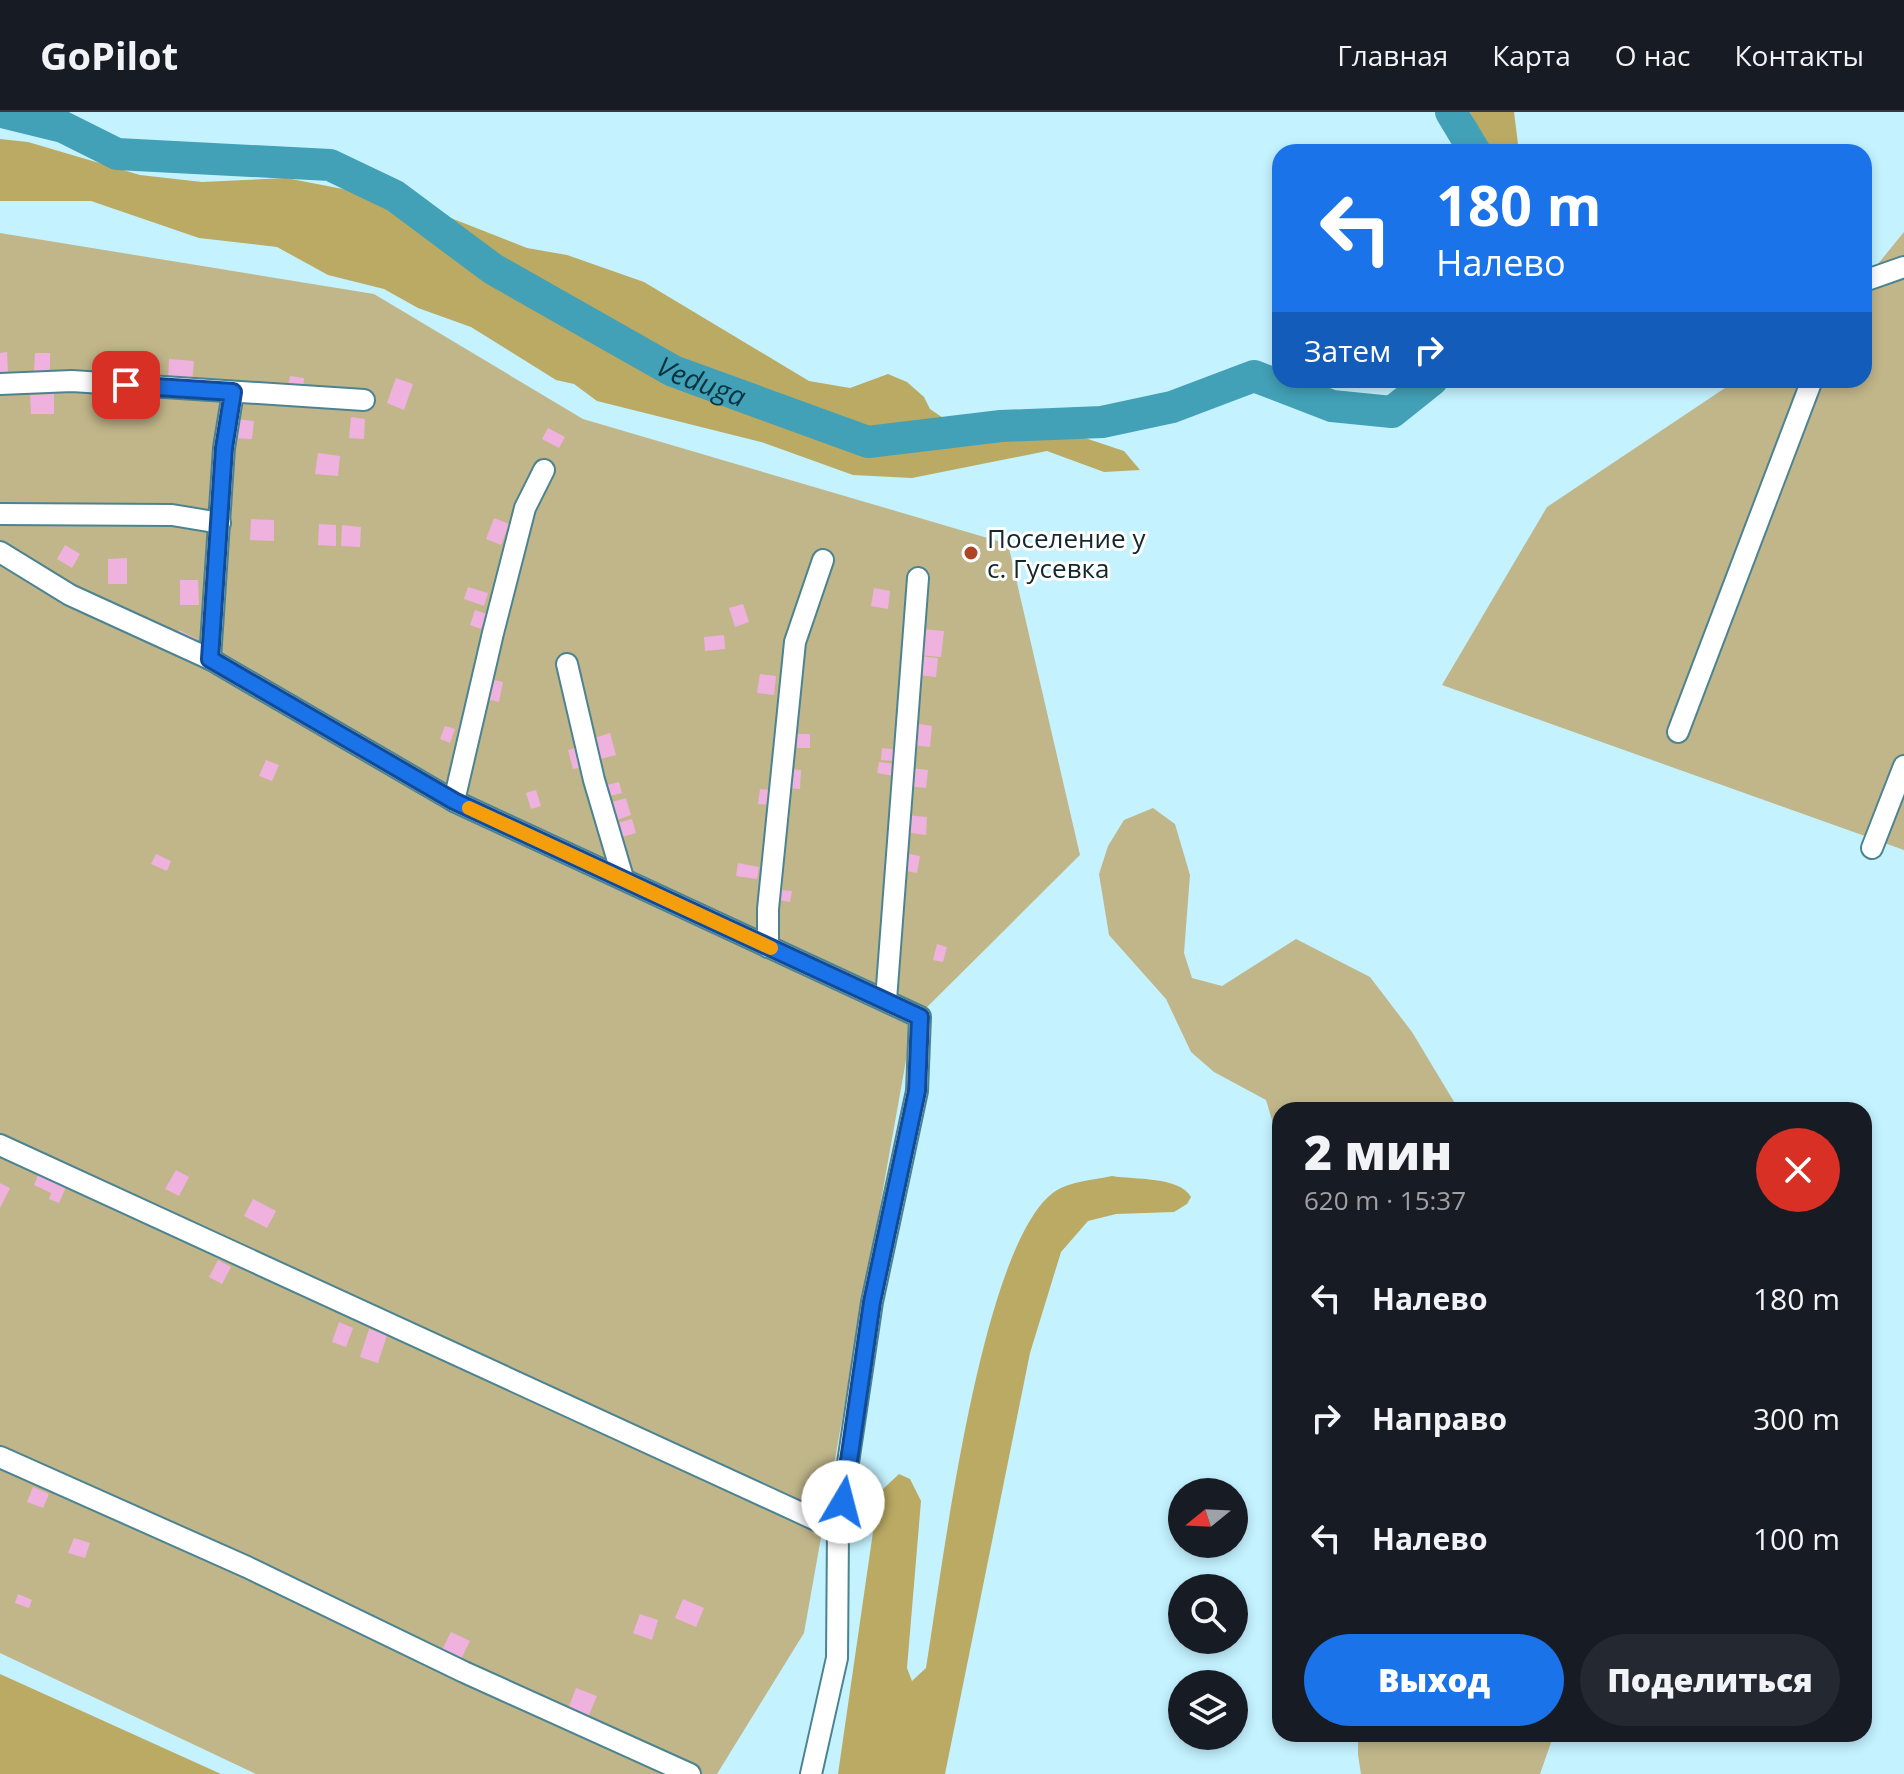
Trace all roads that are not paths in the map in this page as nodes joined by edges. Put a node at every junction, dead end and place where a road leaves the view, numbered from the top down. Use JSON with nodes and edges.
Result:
{"nodes":[{"id":1,"x":1904,"y":267,"type":"edge"},
{"id":2,"x":1872,"y":278,"type":"edge"},
{"id":3,"x":0,"y":384,"type":"edge"},
{"id":4,"x":1809,"y":388,"type":"edge"},
{"id":5,"x":233,"y":392,"type":"junction"},
{"id":6,"x":364,"y":400,"type":"dead end"},
{"id":7,"x":544,"y":470,"type":"dead end"},
{"id":8,"x":0,"y":514,"type":"edge"},
{"id":9,"x":220,"y":523,"type":"junction"},
{"id":10,"x":0,"y":552,"type":"edge"},
{"id":11,"x":823,"y":560,"type":"dead end"},
{"id":12,"x":918,"y":578,"type":"dead end"},
{"id":13,"x":210,"y":659,"type":"junction"},
{"id":14,"x":567,"y":664,"type":"dead end"},
{"id":15,"x":1678,"y":732,"type":"dead end"},
{"id":16,"x":1904,"y":766,"type":"edge"},
{"id":17,"x":454,"y":801,"type":"junction"},
{"id":18,"x":1872,"y":848,"type":"dead end"},
{"id":19,"x":623,"y":878,"type":"junction"},
{"id":20,"x":768,"y":947,"type":"junction"},
{"id":21,"x":886,"y":1000,"type":"junction"},
{"id":22,"x":0,"y":1145,"type":"edge"},
{"id":23,"x":0,"y":1457,"type":"edge"},
{"id":24,"x":838,"y":1530,"type":"junction"},
{"id":25,"x":690,"y":1774,"type":"edge"},
{"id":26,"x":811,"y":1774,"type":"edge"}],
"edges":[{"from":1,"to":2,"type":"street"},
{"from":3,"to":5,"type":"street"},
{"from":4,"to":15,"type":"street"},
{"from":5,"to":6,"type":"street"},
{"from":5,"to":9,"type":"street"},
{"from":7,"to":17,"type":"street"},
{"from":8,"to":9,"type":"street"},
{"from":9,"to":13,"type":"street"},
{"from":10,"to":13,"type":"street"},
{"from":11,"to":20,"type":"street"},
{"from":12,"to":21,"type":"street"},
{"from":13,"to":17,"type":"street"},
{"from":14,"to":19,"type":"street"},
{"from":16,"to":18,"type":"street"},
{"from":17,"to":19,"type":"street"},
{"from":19,"to":20,"type":"street"},
{"from":20,"to":21,"type":"street"},
{"from":21,"to":24,"type":"street"},
{"from":22,"to":24,"type":"street"},
{"from":23,"to":25,"type":"street"},
{"from":24,"to":26,"type":"street"}]}
